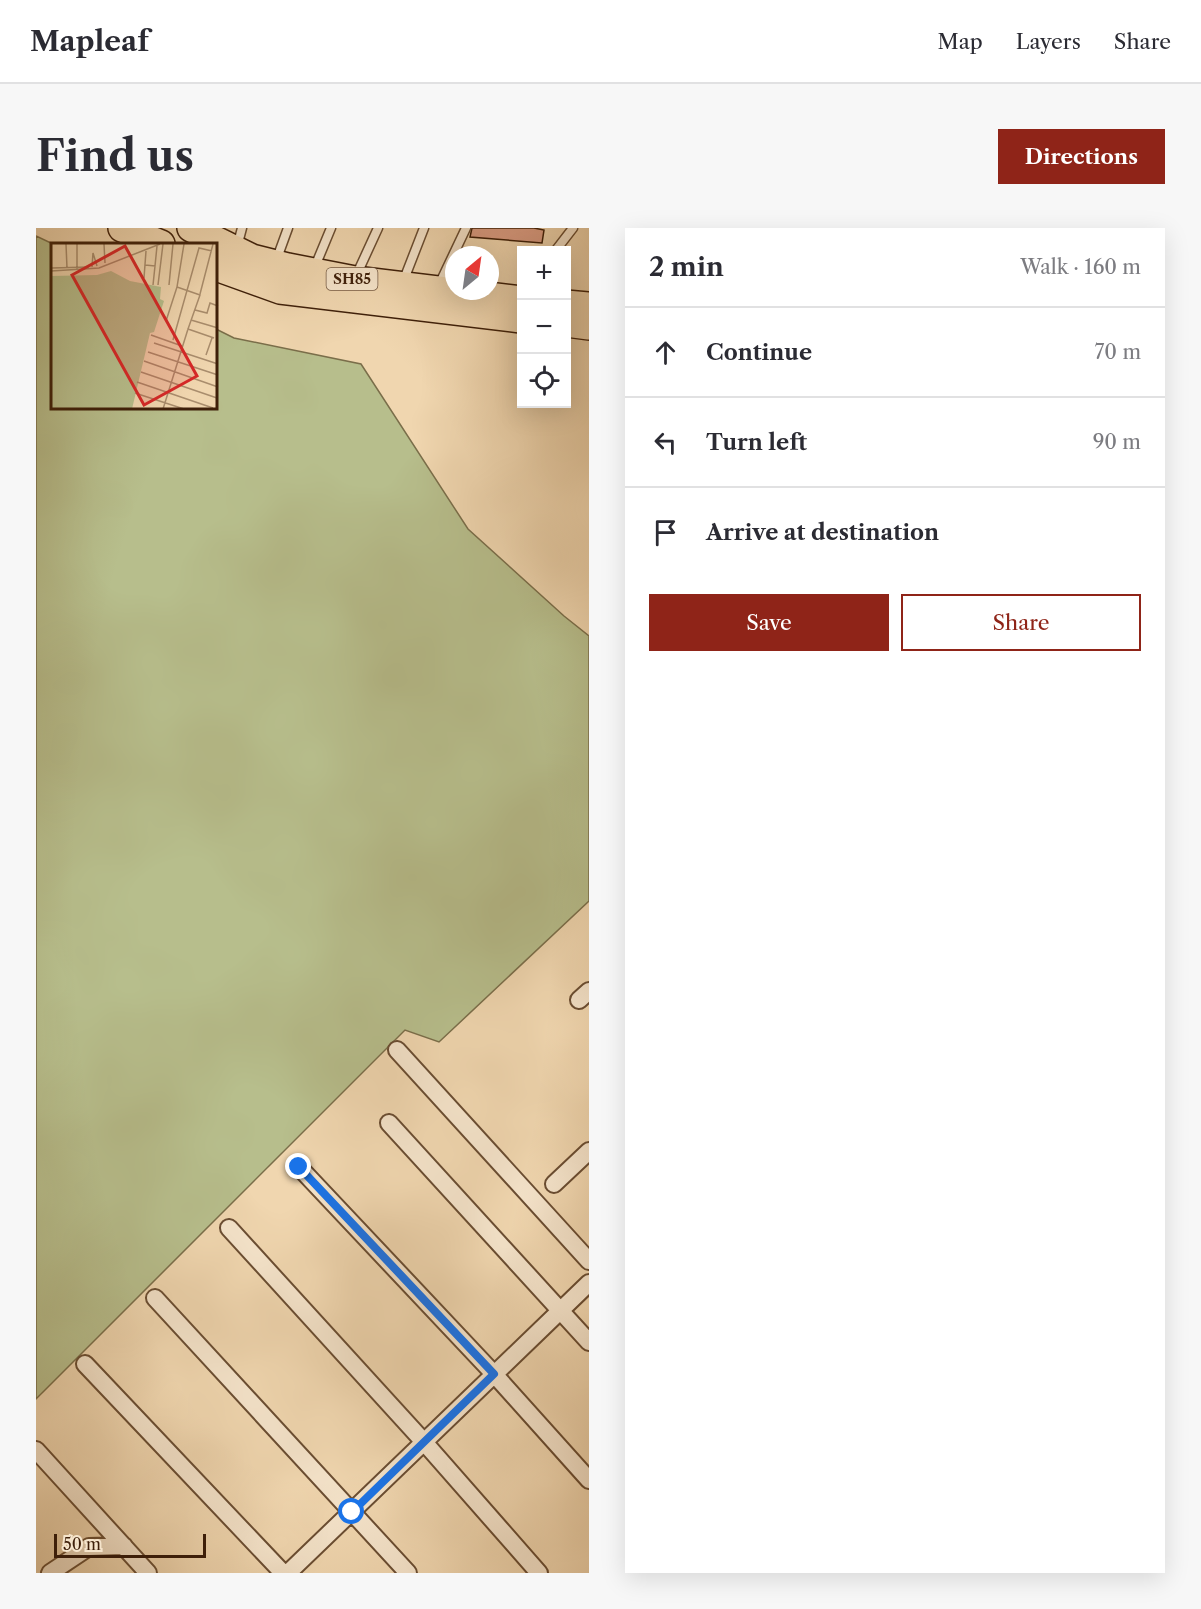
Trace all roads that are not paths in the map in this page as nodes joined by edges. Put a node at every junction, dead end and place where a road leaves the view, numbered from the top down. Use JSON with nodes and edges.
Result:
{"nodes":[{"id":1,"x":122,"y":228,"type":"edge"},
{"id":2,"x":190,"y":228,"type":"edge"},
{"id":3,"x":288,"y":228,"type":"edge"},
{"id":4,"x":331,"y":228,"type":"edge"},
{"id":5,"x":378,"y":228,"type":"edge"},
{"id":6,"x":424,"y":228,"type":"edge"},
{"id":7,"x":466,"y":228,"type":"edge"},
{"id":8,"x":573,"y":228,"type":"edge"},
{"id":9,"x":159,"y":243,"type":"edge"},
{"id":10,"x":559,"y":246,"type":"edge"},
{"id":11,"x":231,"y":248,"type":"edge"},
{"id":12,"x":275,"y":264,"type":"junction"},
{"id":13,"x":313,"y":272,"type":"junction"},
{"id":14,"x":355,"y":280,"type":"junction"},
{"id":15,"x":402,"y":286,"type":"junction"},
{"id":16,"x":437,"y":290,"type":"junction"},
{"id":17,"x":517,"y":302,"type":"edge"},
{"id":18,"x":517,"y":303,"type":"edge"},
{"id":19,"x":571,"y":304,"type":"edge"},
{"id":20,"x":589,"y":306,"type":"edge"},
{"id":21,"x":571,"y":324,"type":"edge"},
{"id":22,"x":589,"y":326,"type":"edge"},
{"id":23,"x":397,"y":1050,"type":"dead end"},
{"id":24,"x":389,"y":1123,"type":"dead end"},
{"id":25,"x":589,"y":1151,"type":"edge"},
{"id":26,"x":299,"y":1167,"type":"dead end"},
{"id":27,"x":554,"y":1184,"type":"dead end"},
{"id":28,"x":229,"y":1228,"type":"dead end"},
{"id":29,"x":589,"y":1261,"type":"edge"},
{"id":30,"x":589,"y":1283,"type":"edge"},
{"id":31,"x":155,"y":1298,"type":"dead end"},
{"id":32,"x":560,"y":1310,"type":"junction"},
{"id":33,"x":589,"y":1342,"type":"edge"},
{"id":34,"x":86,"y":1364,"type":"dead end"},
{"id":35,"x":494,"y":1374,"type":"junction"},
{"id":36,"x":424,"y":1442,"type":"junction"},
{"id":37,"x":36,"y":1450,"type":"edge"},
{"id":38,"x":589,"y":1480,"type":"edge"},
{"id":39,"x":352,"y":1512,"type":"junction"},
{"id":40,"x":123,"y":1546,"type":"junction"},
{"id":41,"x":50,"y":1573,"type":"edge"},
{"id":42,"x":148,"y":1573,"type":"edge"},
{"id":43,"x":283,"y":1573,"type":"edge"},
{"id":44,"x":288,"y":1573,"type":"edge"},
{"id":45,"x":408,"y":1573,"type":"edge"},
{"id":46,"x":539,"y":1573,"type":"edge"}],
"edges":[{"from":1,"to":9,"type":"main road"},
{"from":2,"to":11,"type":"main road","number":"SH85"},
{"from":3,"to":12,"type":"lane"},
{"from":4,"to":13,"type":"lane"},
{"from":5,"to":14,"type":"lane"},
{"from":6,"to":15,"type":"lane"},
{"from":7,"to":16,"type":"lane"},
{"from":8,"to":10,"type":"lane"},
{"from":11,"to":12,"type":"main road","number":"SH85"},
{"from":11,"to":18,"type":"main road","number":"SH85"},
{"from":12,"to":13,"type":"main road","number":"SH85"},
{"from":13,"to":14,"type":"main road","number":"SH85"},
{"from":14,"to":15,"type":"main road","number":"SH85"},
{"from":15,"to":16,"type":"main road","number":"SH85"},
{"from":16,"to":17,"type":"main road","number":"SH85"},
{"from":19,"to":20,"type":"main road"},
{"from":21,"to":22,"type":"main road"},
{"from":23,"to":29,"type":"street"},
{"from":24,"to":32,"type":"street"},
{"from":25,"to":27,"type":"street"},
{"from":26,"to":35,"type":"street"},
{"from":28,"to":36,"type":"street"},
{"from":30,"to":32,"type":"street"},
{"from":31,"to":39,"type":"street"},
{"from":32,"to":33,"type":"street"},
{"from":32,"to":35,"type":"street"},
{"from":34,"to":43,"type":"street"},
{"from":35,"to":36,"type":"street"},
{"from":35,"to":38,"type":"street"},
{"from":36,"to":39,"type":"street"},
{"from":36,"to":46,"type":"street"},
{"from":37,"to":40,"type":"street"},
{"from":39,"to":44,"type":"street"},
{"from":39,"to":45,"type":"street"},
{"from":40,"to":41,"type":"street"},
{"from":40,"to":42,"type":"street"}]}
